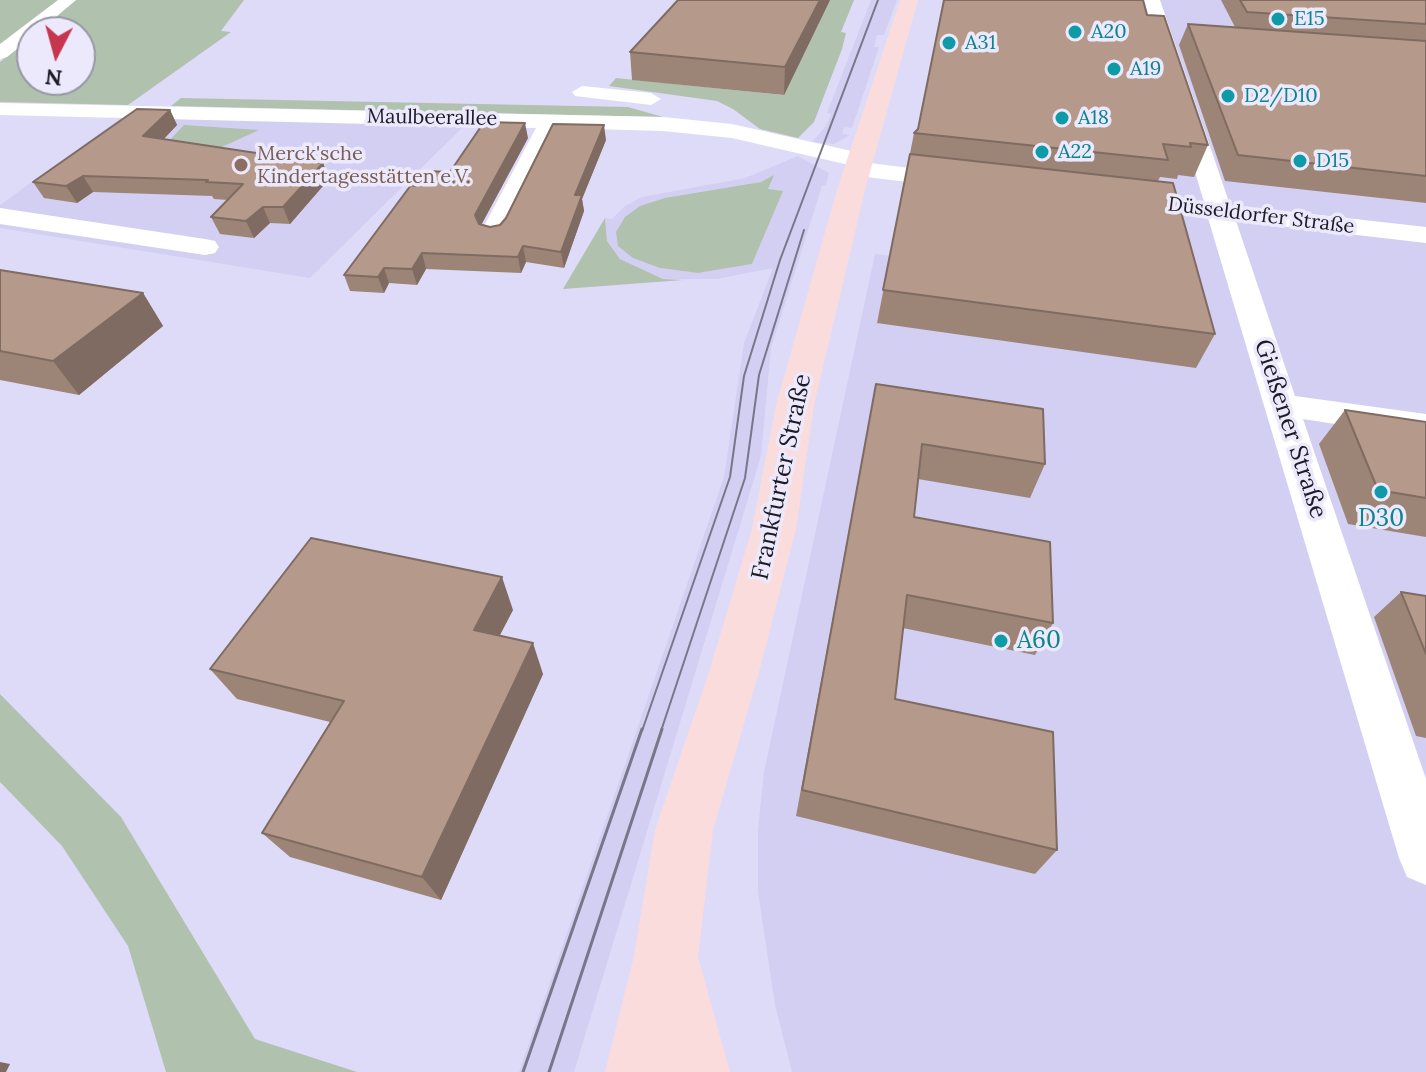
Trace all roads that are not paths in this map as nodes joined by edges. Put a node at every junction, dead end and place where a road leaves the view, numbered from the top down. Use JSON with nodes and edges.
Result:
{"nodes":[{"id":1,"x":68,"y":0,"type":"edge"},
{"id":2,"x":909,"y":0,"type":"edge"},
{"id":3,"x":1152,"y":0,"type":"edge"},
{"id":4,"x":0,"y":53,"type":"edge"},
{"id":5,"x":582,"y":92,"type":"dead end"},
{"id":6,"x":165,"y":95,"type":"dead end"},
{"id":7,"x":0,"y":109,"type":"edge"},
{"id":8,"x":720,"y":109,"type":"dead end"},
{"id":9,"x":143,"y":111,"type":"junction"},
{"id":10,"x":550,"y":121,"type":"junction"},
{"id":11,"x":676,"y":125,"type":"junction"},
{"id":12,"x":732,"y":131,"type":"junction"},
{"id":13,"x":113,"y":133,"type":"edge"},
{"id":14,"x":860,"y":160,"type":"junction"},
{"id":15,"x":982,"y":174,"type":"edge"},
{"id":16,"x":1119,"y":178,"type":"edge"},
{"id":17,"x":31,"y":193,"type":"edge"},
{"id":18,"x":1097,"y":197,"type":"edge"},
{"id":19,"x":1218,"y":200,"type":"junction"},
{"id":20,"x":1381,"y":206,"type":"dead end"},
{"id":21,"x":0,"y":215,"type":"edge"},
{"id":22,"x":494,"y":232,"type":"edge"},
{"id":23,"x":1426,"y":235,"type":"edge"},
{"id":24,"x":205,"y":247,"type":"dead end"},
{"id":25,"x":1282,"y":405,"type":"junction"},
{"id":26,"x":1426,"y":426,"type":"edge"},
{"id":27,"x":1421,"y":831,"type":"edge"},
{"id":28,"x":666,"y":956,"type":"junction"},
{"id":29,"x":640,"y":1072,"type":"edge"},
{"id":30,"x":695,"y":1072,"type":"edge"}],
"edges":[{"from":1,"to":4,"type":"street"},
{"from":2,"to":14,"type":"main road","name":"Frankfurter Straße"},
{"from":3,"to":19,"type":"street","name":"Gießener Straße"},
{"from":5,"to":11,"type":"street"},
{"from":6,"to":9,"type":"street"},
{"from":7,"to":9,"type":"street","name":"Maulbeerallee"},
{"from":8,"to":12,"type":"street"},
{"from":9,"to":10,"type":"street","name":"Maulbeerallee"},
{"from":9,"to":13,"type":"street"},
{"from":10,"to":11,"type":"street","name":"Maulbeerallee"},
{"from":10,"to":22,"type":"street"},
{"from":11,"to":12,"type":"street","name":"Maulbeerallee"},
{"from":12,"to":14,"type":"street","name":"Maulbeerallee"},
{"from":14,"to":15,"type":"street"},
{"from":14,"to":28,"type":"main road","name":"Frankfurter Straße"},
{"from":16,"to":19,"type":"street","name":"Düsseldorfer Straße"},
{"from":17,"to":21,"type":"street"},
{"from":18,"to":19,"type":"street","name":"Düsseldorfer Straße"},
{"from":19,"to":20,"type":"street","name":"Düsseldorfer Straße"},
{"from":19,"to":23,"type":"street","name":"Düsseldorfer Straße"},
{"from":19,"to":25,"type":"street","name":"Gießener Straße"},
{"from":21,"to":24,"type":"street"},
{"from":25,"to":26,"type":"street"},
{"from":25,"to":27,"type":"street","name":"Gießener Straße"},
{"from":28,"to":29,"type":"main road","name":"Frankfurter Straße"},
{"from":28,"to":30,"type":"main road","name":"Frankfurter Straße"}]}
